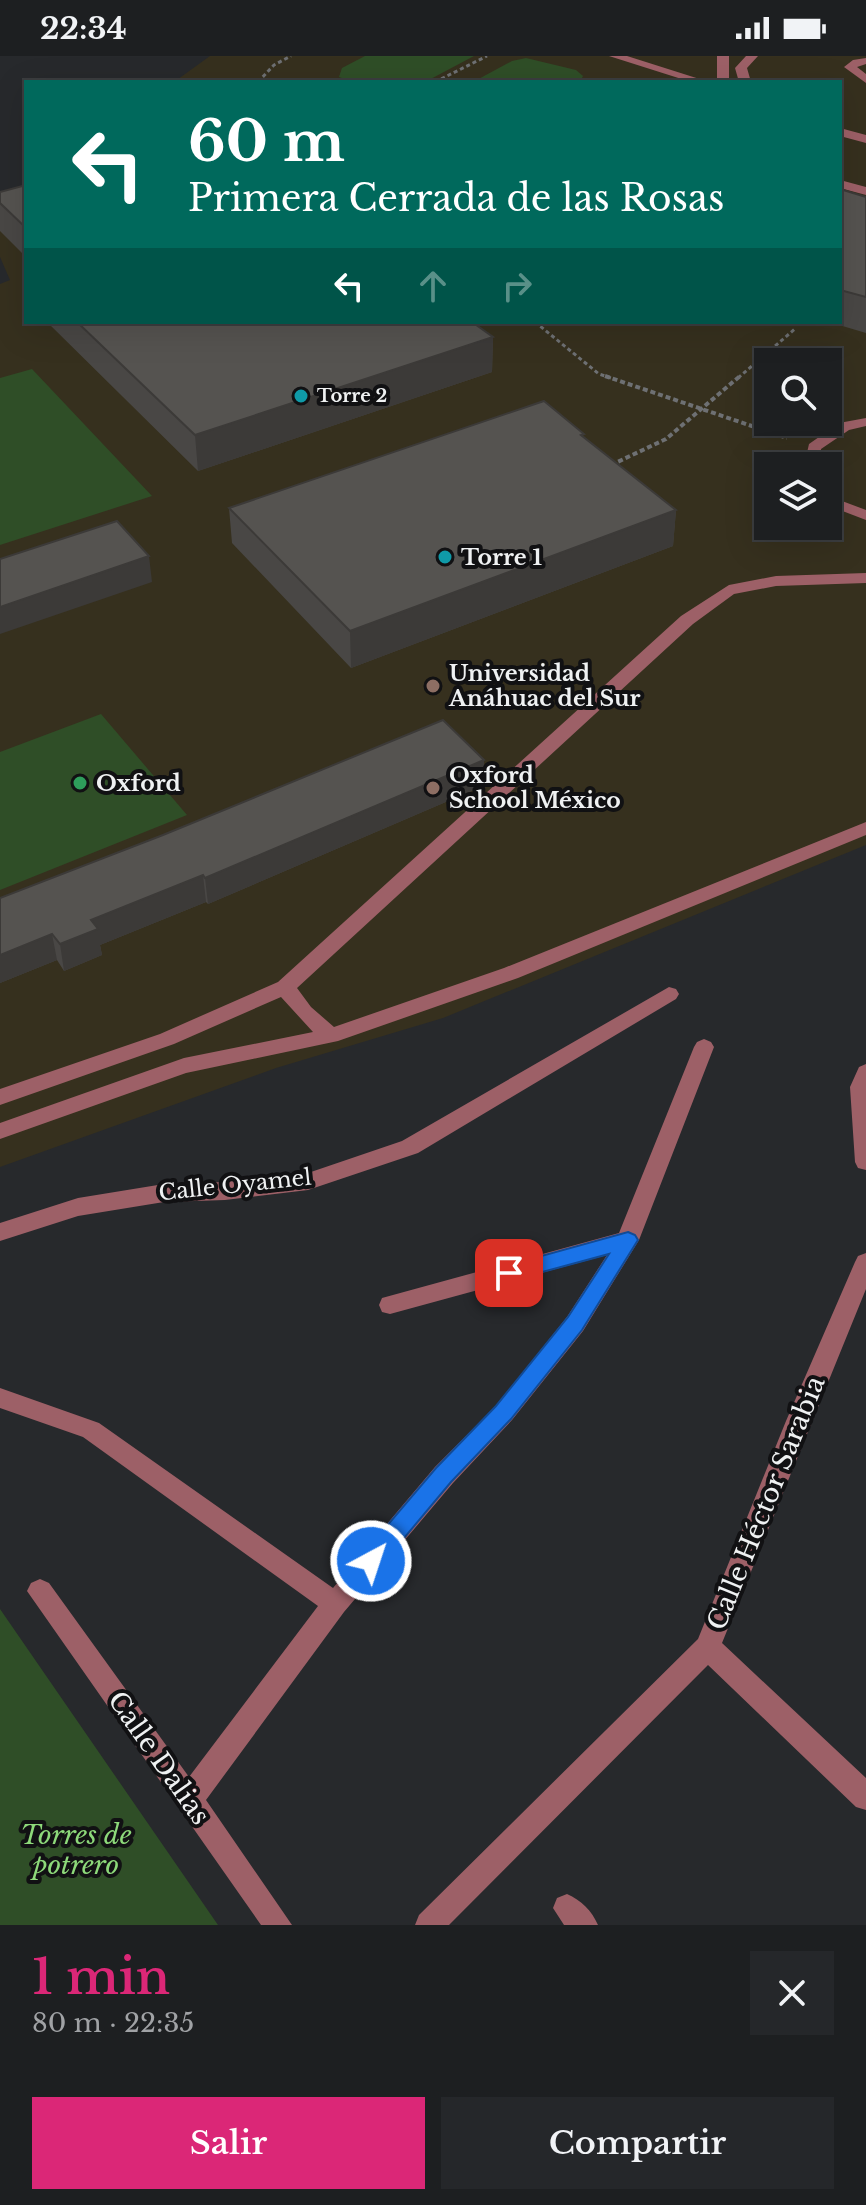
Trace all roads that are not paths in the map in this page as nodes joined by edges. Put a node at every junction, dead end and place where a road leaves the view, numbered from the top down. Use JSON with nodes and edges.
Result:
{"nodes":[{"id":1,"x":615,"y":56,"type":"edge"},
{"id":2,"x":723,"y":56,"type":"edge"},
{"id":3,"x":748,"y":59,"type":"edge"},
{"id":4,"x":866,"y":61,"type":"edge"},
{"id":5,"x":696,"y":80,"type":"edge"},
{"id":6,"x":723,"y":80,"type":"edge"},
{"id":7,"x":744,"y":80,"type":"edge"},
{"id":8,"x":866,"y":80,"type":"edge"},
{"id":9,"x":842,"y":133,"type":"edge"},
{"id":10,"x":866,"y":139,"type":"edge"},
{"id":11,"x":842,"y":185,"type":"edge"},
{"id":12,"x":866,"y":191,"type":"edge"},
{"id":13,"x":866,"y":422,"type":"edge"},
{"id":14,"x":813,"y":452,"type":"edge"},
{"id":15,"x":842,"y":506,"type":"edge"},
{"id":16,"x":866,"y":515,"type":"edge"},
{"id":17,"x":866,"y":578,"type":"edge"},
{"id":18,"x":866,"y":828,"type":"edge"},
{"id":19,"x":285,"y":987,"type":"junction"},
{"id":20,"x":669,"y":994,"type":"dead end"},
{"id":21,"x":331,"y":1036,"type":"junction"},
{"id":22,"x":704,"y":1047,"type":"dead end"},
{"id":23,"x":866,"y":1072,"type":"edge"},
{"id":24,"x":0,"y":1097,"type":"edge"},
{"id":25,"x":0,"y":1131,"type":"edge"},
{"id":26,"x":866,"y":1162,"type":"edge"},
{"id":27,"x":0,"y":1232,"type":"edge"},
{"id":28,"x":628,"y":1240,"type":"junction"},
{"id":29,"x":866,"y":1262,"type":"edge"},
{"id":30,"x":390,"y":1305,"type":"dead end"},
{"id":31,"x":0,"y":1398,"type":"edge"},
{"id":32,"x":40,"y":1591,"type":"dead end"},
{"id":33,"x":335,"y":1604,"type":"junction"},
{"id":34,"x":708,"y":1647,"type":"junction"},
{"id":35,"x":866,"y":1797,"type":"edge"},
{"id":36,"x":189,"y":1800,"type":"junction"},
{"id":37,"x":278,"y":1925,"type":"edge"},
{"id":38,"x":429,"y":1925,"type":"edge"}],
"edges":[{"from":1,"to":5,"type":"street"},
{"from":2,"to":3,"type":"street"},
{"from":2,"to":6,"type":"street"},
{"from":3,"to":7,"type":"street"},
{"from":4,"to":8,"type":"street"},
{"from":9,"to":10,"type":"street"},
{"from":11,"to":12,"type":"street"},
{"from":13,"to":14,"type":"street"},
{"from":15,"to":16,"type":"street"},
{"from":17,"to":19,"type":"street"},
{"from":18,"to":21,"type":"street"},
{"from":19,"to":21,"type":"street"},
{"from":19,"to":24,"type":"street"},
{"from":20,"to":27,"type":"street","name":"Calle Oyamel"},
{"from":21,"to":25,"type":"street"},
{"from":22,"to":28,"type":"street"},
{"from":23,"to":26,"type":"street"},
{"from":28,"to":30,"type":"street"},
{"from":28,"to":33,"type":"street"},
{"from":29,"to":34,"type":"street","name":"Calle Héctor Sarabia"},
{"from":31,"to":33,"type":"street"},
{"from":32,"to":36,"type":"street","name":"Calle Dalias"},
{"from":33,"to":36,"type":"street"},
{"from":34,"to":35,"type":"street"},
{"from":34,"to":38,"type":"street","name":"Calle Héctor Sarabia"},
{"from":36,"to":37,"type":"street","name":"Calle Dalias"}]}
